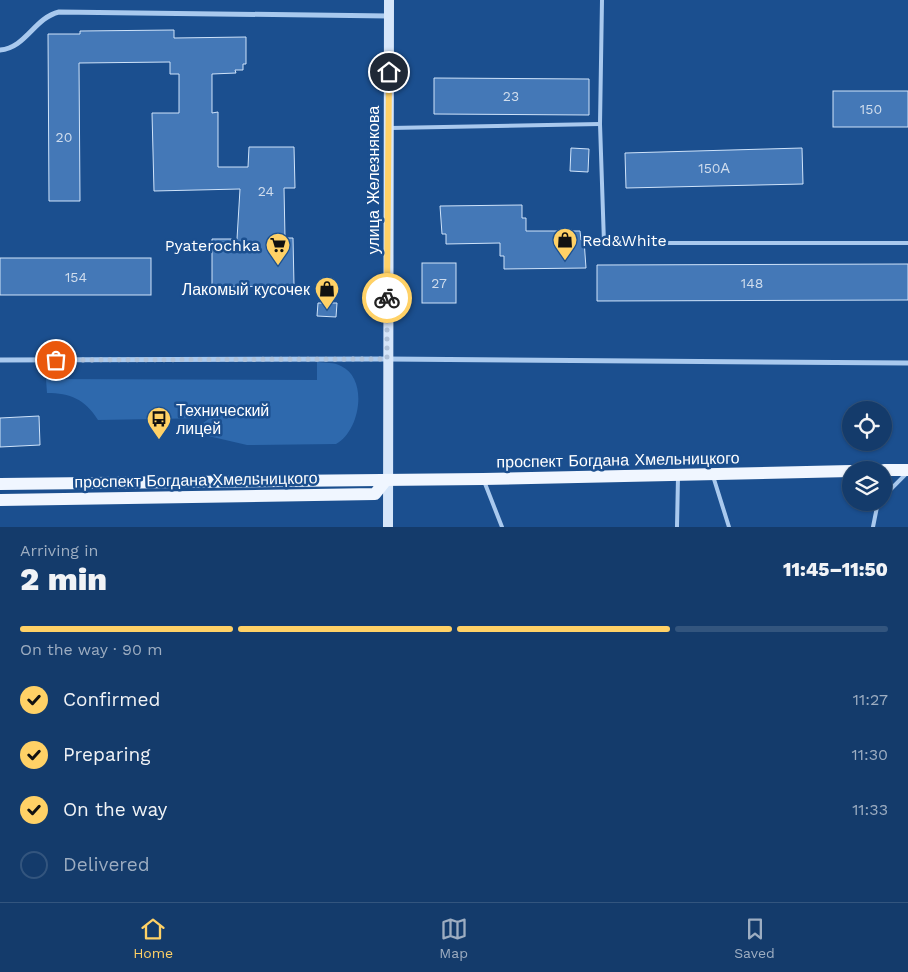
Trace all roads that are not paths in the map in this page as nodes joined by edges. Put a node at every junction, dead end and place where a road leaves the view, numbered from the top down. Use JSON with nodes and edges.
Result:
{"nodes":[{"id":1,"x":389,"y":0,"type":"edge"},
{"id":2,"x":602,"y":0,"type":"edge"},
{"id":3,"x":389,"y":16,"type":"junction"},
{"id":4,"x":0,"y":50,"type":"edge"},
{"id":5,"x":600,"y":124,"type":"junction"},
{"id":6,"x":389,"y":128,"type":"junction"},
{"id":7,"x":908,"y":243,"type":"edge"},
{"id":8,"x":387,"y":359,"type":"junction"},
{"id":9,"x":0,"y":360,"type":"edge"},
{"id":10,"x":908,"y":363,"type":"edge"},
{"id":11,"x":892,"y":470,"type":"edge"},
{"id":12,"x":842,"y":471,"type":"edge"},
{"id":13,"x":908,"y":471,"type":"edge"},
{"id":14,"x":678,"y":474,"type":"junction"},
{"id":15,"x":712,"y":474,"type":"junction"},
{"id":16,"x":484,"y":479,"type":"junction"},
{"id":17,"x":386,"y":480,"type":"junction"},
{"id":18,"x":0,"y":484,"type":"edge"},
{"id":19,"x":892,"y":488,"type":"edge"},
{"id":20,"x":0,"y":500,"type":"edge"},
{"id":21,"x":876,"y":511,"type":"edge"},
{"id":22,"x":388,"y":527,"type":"edge"},
{"id":23,"x":502,"y":527,"type":"edge"},
{"id":24,"x":677,"y":527,"type":"edge"},
{"id":25,"x":729,"y":527,"type":"edge"},
{"id":26,"x":873,"y":527,"type":"edge"}],
"edges":[{"from":1,"to":3,"type":"street","name":"улица Железнякова"},
{"from":2,"to":5,"type":"lane"},
{"from":3,"to":4,"type":"street"},
{"from":3,"to":6,"type":"street","name":"улица Железнякова"},
{"from":5,"to":6,"type":"lane"},
{"from":5,"to":7,"type":"lane"},
{"from":6,"to":8,"type":"street","name":"улица Железнякова"},
{"from":8,"to":9,"type":"street"},
{"from":8,"to":10,"type":"street"},
{"from":8,"to":17,"type":"street","name":"улица Железнякова"},
{"from":11,"to":13,"type":"main road"},
{"from":12,"to":15,"type":"main road","name":"проспект Богдана Хмельницкого"},
{"from":13,"to":19,"type":"lane"},
{"from":14,"to":15,"type":"main road","name":"проспект Богдана Хмельницкого"},
{"from":14,"to":16,"type":"main road","name":"проспект Богдана Хмельницкого"},
{"from":14,"to":24,"type":"lane"},
{"from":15,"to":25,"type":"lane"},
{"from":16,"to":17,"type":"main road","name":"проспект Богдана Хмельницкого"},
{"from":16,"to":23,"type":"lane"},
{"from":17,"to":18,"type":"main road","name":"проспект Богдана Хмельницкого"},
{"from":17,"to":20,"type":"main road","name":"проспект Богдана Хмельницкого"},
{"from":17,"to":22,"type":"street","name":"улица Железнякова"},
{"from":21,"to":26,"type":"lane"}]}
